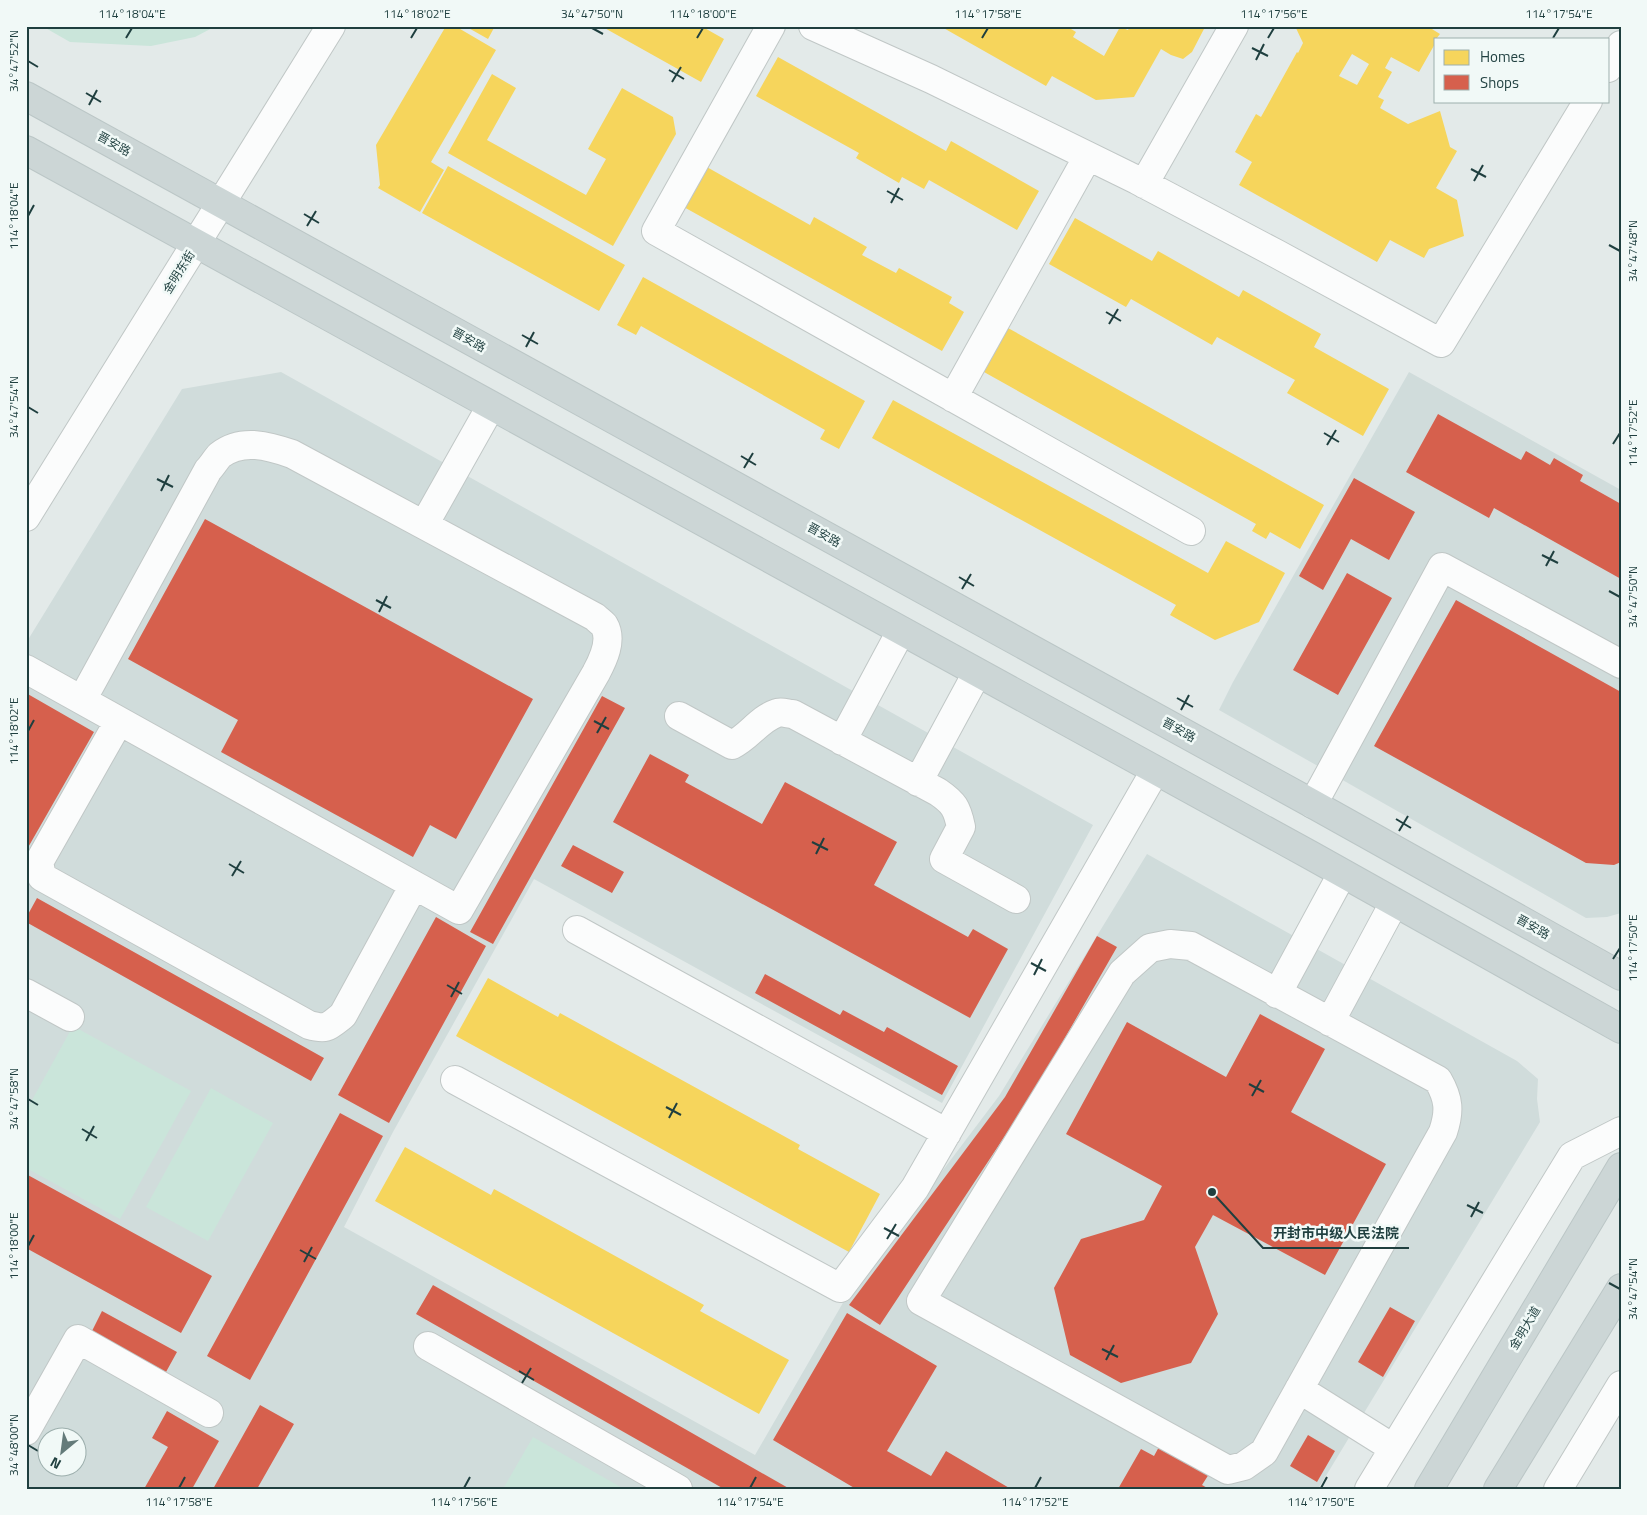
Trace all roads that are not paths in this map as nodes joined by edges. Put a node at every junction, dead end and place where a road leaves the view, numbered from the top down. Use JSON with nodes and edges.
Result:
{"nodes":[{"id":1,"x":331,"y":26,"type":"edge"},
{"id":2,"x":771,"y":26,"type":"edge"},
{"id":3,"x":813,"y":26,"type":"edge"},
{"id":4,"x":1234,"y":26,"type":"edge"},
{"id":5,"x":1621,"y":45,"type":"edge"},
{"id":6,"x":1610,"y":64,"type":"edge"},
{"id":7,"x":26,"y":96,"type":"edge"},
{"id":8,"x":1587,"y":102,"type":"edge"},
{"id":9,"x":26,"y":150,"type":"edge"},
{"id":10,"x":1088,"y":156,"type":"junction"},
{"id":11,"x":1144,"y":184,"type":"junction"},
{"id":12,"x":222,"y":203,"type":"junction"},
{"id":13,"x":196,"y":244,"type":"junction"},
{"id":14,"x":953,"y":398,"type":"junction"},
{"id":15,"x":491,"y":406,"type":"junction"},
{"id":16,"x":26,"y":517,"type":"edge"},
{"id":17,"x":424,"y":525,"type":"junction"},
{"id":18,"x":1191,"y":531,"type":"dead end"},
{"id":19,"x":901,"y":631,"type":"junction"},
{"id":20,"x":1621,"y":664,"type":"edge"},
{"id":21,"x":26,"y":669,"type":"edge"},
{"id":22,"x":977,"y":673,"type":"junction"},
{"id":23,"x":82,"y":700,"type":"junction"},
{"id":24,"x":679,"y":716,"type":"dead end"},
{"id":25,"x":119,"y":721,"type":"junction"},
{"id":26,"x":842,"y":741,"type":"junction"},
{"id":27,"x":1155,"y":771,"type":"junction"},
{"id":28,"x":918,"y":782,"type":"junction"},
{"id":29,"x":1313,"y":804,"type":"junction"},
{"id":30,"x":1342,"y":874,"type":"junction"},
{"id":31,"x":414,"y":885,"type":"junction"},
{"id":32,"x":1016,"y":899,"type":"dead end"},
{"id":33,"x":1394,"y":903,"type":"junction"},
{"id":34,"x":577,"y":930,"type":"dead end"},
{"id":35,"x":1621,"y":976,"type":"edge"},
{"id":36,"x":26,"y":993,"type":"edge"},
{"id":37,"x":1278,"y":994,"type":"junction"},
{"id":38,"x":70,"y":1017,"type":"dead end"},
{"id":39,"x":1330,"y":1022,"type":"junction"},
{"id":40,"x":1621,"y":1029,"type":"edge"},
{"id":41,"x":455,"y":1080,"type":"dead end"},
{"id":42,"x":1621,"y":1131,"type":"edge"},
{"id":43,"x":947,"y":1133,"type":"junction"},
{"id":44,"x":1621,"y":1167,"type":"edge"},
{"id":45,"x":1621,"y":1288,"type":"edge"},
{"id":46,"x":428,"y":1346,"type":"dead end"},
{"id":47,"x":1621,"y":1385,"type":"edge"},
{"id":48,"x":1299,"y":1389,"type":"junction"},
{"id":49,"x":208,"y":1413,"type":"dead end"},
{"id":50,"x":26,"y":1431,"type":"edge"},
{"id":51,"x":1393,"y":1448,"type":"junction"},
{"id":52,"x":678,"y":1489,"type":"edge"},
{"id":53,"x":1369,"y":1489,"type":"edge"},
{"id":54,"x":1429,"y":1489,"type":"edge"},
{"id":55,"x":1498,"y":1489,"type":"edge"},
{"id":56,"x":1558,"y":1489,"type":"edge"}],
"edges":[{"from":1,"to":12,"type":"street","name":"金明东街"},
{"from":2,"to":14,"type":"street"},
{"from":3,"to":10,"type":"street"},
{"from":4,"to":11,"type":"street"},
{"from":5,"to":6,"type":"street"},
{"from":7,"to":12,"type":"main road","name":"晋安路"},
{"from":8,"to":11,"type":"street"},
{"from":9,"to":13,"type":"main road"},
{"from":10,"to":11,"type":"street"},
{"from":10,"to":14,"type":"street"},
{"from":12,"to":13,"type":"street","name":"金明东街"},
{"from":12,"to":29,"type":"main road","name":"晋安路"},
{"from":13,"to":15,"type":"main road"},
{"from":13,"to":16,"type":"street","name":"金明东街"},
{"from":14,"to":18,"type":"street"},
{"from":15,"to":17,"type":"street"},
{"from":15,"to":19,"type":"main road"},
{"from":17,"to":23,"type":"street"},
{"from":17,"to":31,"type":"street"},
{"from":19,"to":22,"type":"main road"},
{"from":19,"to":26,"type":"street"},
{"from":20,"to":29,"type":"street"},
{"from":21,"to":23,"type":"street"},
{"from":22,"to":27,"type":"main road"},
{"from":22,"to":28,"type":"street"},
{"from":23,"to":25,"type":"street"},
{"from":24,"to":26,"type":"street"},
{"from":25,"to":31,"type":"street"},
{"from":25,"to":31,"type":"street"},
{"from":26,"to":28,"type":"street"},
{"from":27,"to":30,"type":"main road"},
{"from":27,"to":43,"type":"street"},
{"from":28,"to":32,"type":"street"},
{"from":29,"to":35,"type":"main road","name":"晋安路"},
{"from":30,"to":33,"type":"main road"},
{"from":30,"to":37,"type":"street"},
{"from":33,"to":39,"type":"street"},
{"from":33,"to":40,"type":"main road"},
{"from":34,"to":43,"type":"street"},
{"from":36,"to":38,"type":"street"},
{"from":37,"to":39,"type":"street"},
{"from":37,"to":48,"type":"street"},
{"from":39,"to":48,"type":"street"},
{"from":41,"to":43,"type":"street"},
{"from":42,"to":51,"type":"street"},
{"from":44,"to":54,"type":"main road","name":"金明大道"},
{"from":45,"to":55,"type":"main road"},
{"from":46,"to":52,"type":"street"},
{"from":47,"to":56,"type":"street"},
{"from":48,"to":51,"type":"street"},
{"from":49,"to":50,"type":"street"},
{"from":51,"to":53,"type":"street"}]}
